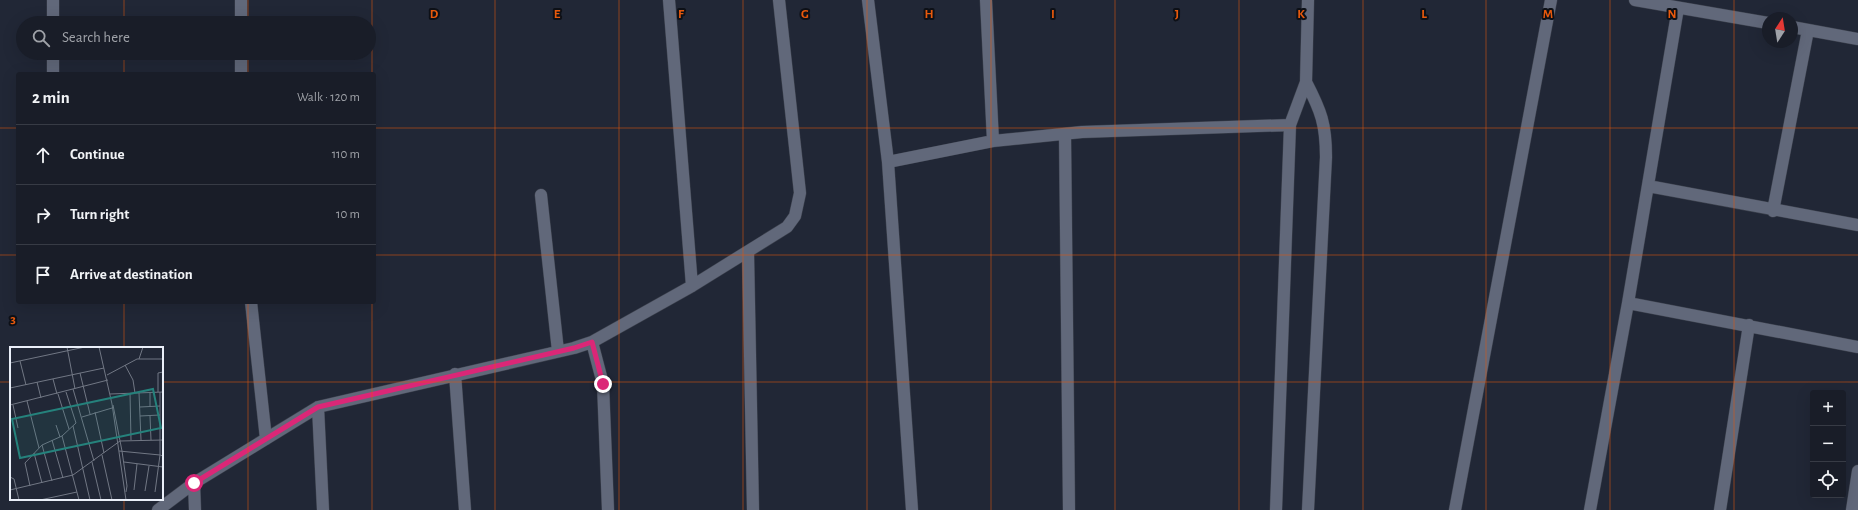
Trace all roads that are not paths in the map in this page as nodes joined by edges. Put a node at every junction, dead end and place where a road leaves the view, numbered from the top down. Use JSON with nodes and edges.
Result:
{"nodes":[{"id":1,"x":53,"y":0,"type":"edge"},
{"id":2,"x":241,"y":0,"type":"edge"},
{"id":3,"x":669,"y":0,"type":"edge"},
{"id":4,"x":780,"y":0,"type":"edge"},
{"id":5,"x":868,"y":0,"type":"edge"},
{"id":6,"x":986,"y":0,"type":"edge"},
{"id":7,"x":1308,"y":0,"type":"edge"},
{"id":8,"x":1550,"y":0,"type":"edge"},
{"id":9,"x":1635,"y":0,"type":"edge"},
{"id":10,"x":1678,"y":8,"type":"junction"},
{"id":11,"x":53,"y":16,"type":"edge"},
{"id":12,"x":241,"y":16,"type":"edge"},
{"id":13,"x":1762,"y":22,"type":"edge"},
{"id":14,"x":1798,"y":28,"type":"edge"},
{"id":15,"x":1808,"y":30,"type":"junction"},
{"id":16,"x":1858,"y":39,"type":"edge"},
{"id":17,"x":53,"y":60,"type":"edge"},
{"id":18,"x":241,"y":60,"type":"edge"},
{"id":19,"x":53,"y":72,"type":"edge"},
{"id":20,"x":241,"y":72,"type":"edge"},
{"id":21,"x":1306,"y":82,"type":"junction"},
{"id":22,"x":1290,"y":125,"type":"junction"},
{"id":23,"x":1065,"y":134,"type":"junction"},
{"id":24,"x":993,"y":141,"type":"junction"},
{"id":25,"x":888,"y":162,"type":"junction"},
{"id":26,"x":1648,"y":186,"type":"junction"},
{"id":27,"x":541,"y":195,"type":"dead end"},
{"id":28,"x":1773,"y":210,"type":"junction"},
{"id":29,"x":1858,"y":225,"type":"edge"},
{"id":30,"x":748,"y":252,"type":"junction"},
{"id":31,"x":692,"y":286,"type":"junction"},
{"id":32,"x":1628,"y":303,"type":"junction"},
{"id":33,"x":251,"y":304,"type":"edge"},
{"id":34,"x":1749,"y":325,"type":"junction"},
{"id":35,"x":592,"y":342,"type":"junction"},
{"id":36,"x":1858,"y":347,"type":"edge"},
{"id":37,"x":558,"y":351,"type":"junction"},
{"id":38,"x":456,"y":374,"type":"junction"},
{"id":39,"x":318,"y":407,"type":"junction"},
{"id":40,"x":266,"y":439,"type":"junction"},
{"id":41,"x":1858,"y":471,"type":"edge"},
{"id":42,"x":194,"y":483,"type":"junction"},
{"id":43,"x":158,"y":510,"type":"edge"},
{"id":44,"x":195,"y":510,"type":"edge"},
{"id":45,"x":323,"y":510,"type":"edge"},
{"id":46,"x":465,"y":510,"type":"edge"},
{"id":47,"x":608,"y":510,"type":"edge"},
{"id":48,"x":753,"y":510,"type":"edge"},
{"id":49,"x":912,"y":510,"type":"edge"},
{"id":50,"x":1069,"y":510,"type":"edge"},
{"id":51,"x":1276,"y":510,"type":"edge"},
{"id":52,"x":1308,"y":510,"type":"edge"},
{"id":53,"x":1455,"y":510,"type":"edge"},
{"id":54,"x":1590,"y":510,"type":"edge"},
{"id":55,"x":1720,"y":510,"type":"edge"},
{"id":56,"x":1852,"y":510,"type":"edge"}],
"edges":[{"from":1,"to":11,"type":"street"},
{"from":2,"to":12,"type":"street"},
{"from":3,"to":31,"type":"street"},
{"from":4,"to":30,"type":"street"},
{"from":5,"to":25,"type":"street"},
{"from":6,"to":24,"type":"street"},
{"from":7,"to":21,"type":"street"},
{"from":8,"to":53,"type":"street"},
{"from":9,"to":10,"type":"street"},
{"from":10,"to":13,"type":"street"},
{"from":10,"to":26,"type":"street"},
{"from":14,"to":15,"type":"street"},
{"from":15,"to":16,"type":"street"},
{"from":15,"to":28,"type":"street"},
{"from":17,"to":19,"type":"street"},
{"from":18,"to":20,"type":"street"},
{"from":21,"to":22,"type":"street"},
{"from":21,"to":52,"type":"street"},
{"from":22,"to":23,"type":"street"},
{"from":22,"to":51,"type":"street"},
{"from":23,"to":24,"type":"street"},
{"from":23,"to":50,"type":"street"},
{"from":24,"to":25,"type":"street"},
{"from":25,"to":49,"type":"street"},
{"from":26,"to":28,"type":"street"},
{"from":26,"to":32,"type":"street"},
{"from":27,"to":37,"type":"street"},
{"from":28,"to":29,"type":"street"},
{"from":30,"to":31,"type":"street"},
{"from":30,"to":48,"type":"street"},
{"from":31,"to":35,"type":"street"},
{"from":32,"to":34,"type":"street"},
{"from":32,"to":54,"type":"street"},
{"from":33,"to":40,"type":"street"},
{"from":34,"to":36,"type":"street"},
{"from":34,"to":55,"type":"street"},
{"from":35,"to":37,"type":"street"},
{"from":35,"to":47,"type":"street"},
{"from":37,"to":38,"type":"street"},
{"from":38,"to":39,"type":"street"},
{"from":38,"to":46,"type":"street"},
{"from":39,"to":40,"type":"street"},
{"from":39,"to":45,"type":"street"},
{"from":40,"to":42,"type":"street"},
{"from":41,"to":56,"type":"street"},
{"from":42,"to":43,"type":"street"},
{"from":42,"to":44,"type":"street"}]}
